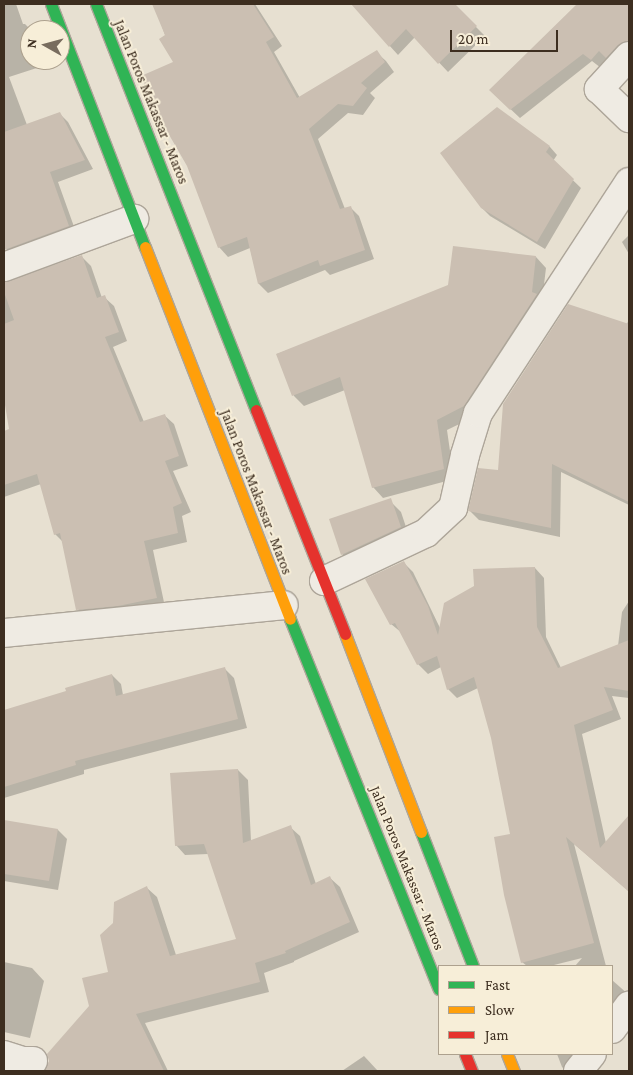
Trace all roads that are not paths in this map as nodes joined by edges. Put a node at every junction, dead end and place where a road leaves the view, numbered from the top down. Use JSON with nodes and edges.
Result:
{"nodes":[{"id":1,"x":51,"y":4,"type":"edge"},
{"id":2,"x":96,"y":4,"type":"edge"},
{"id":3,"x":629,"y":56,"type":"edge"},
{"id":4,"x":629,"y":118,"type":"edge"},
{"id":5,"x":629,"y":182,"type":"edge"},
{"id":6,"x":134,"y":219,"type":"junction"},
{"id":7,"x":4,"y":267,"type":"edge"},
{"id":8,"x":324,"y":581,"type":"junction"},
{"id":9,"x":284,"y":605,"type":"junction"},
{"id":10,"x":4,"y":633,"type":"edge"},
{"id":11,"x":473,"y":965,"type":"edge"},
{"id":12,"x":438,"y":987,"type":"edge"},
{"id":13,"x":629,"y":1006,"type":"edge"},
{"id":14,"x":613,"y":1027,"type":"edge"},
{"id":15,"x":4,"y":1055,"type":"edge"},
{"id":16,"x":507,"y":1055,"type":"edge"},
{"id":17,"x":591,"y":1055,"type":"edge"},
{"id":18,"x":33,"y":1061,"type":"dead end"},
{"id":19,"x":514,"y":1071,"type":"edge"},
{"id":20,"x":578,"y":1071,"type":"edge"}],
"edges":[{"from":1,"to":6,"type":"highway","name":"Jalan Poros Makassar - Maros"},
{"from":2,"to":8,"type":"highway","name":"Jalan Poros Makassar - Maros"},
{"from":3,"to":4,"type":"street"},
{"from":5,"to":8,"type":"street"},
{"from":6,"to":7,"type":"street"},
{"from":6,"to":9,"type":"highway","name":"Jalan Poros Makassar - Maros"},
{"from":8,"to":11,"type":"highway","name":"Jalan Poros Makassar - Maros"},
{"from":9,"to":10,"type":"street"},
{"from":9,"to":12,"type":"highway","name":"Jalan Poros Makassar - Maros"},
{"from":13,"to":14,"type":"street"},
{"from":15,"to":18,"type":"street"},
{"from":16,"to":19,"type":"highway"},
{"from":17,"to":20,"type":"street"}]}
